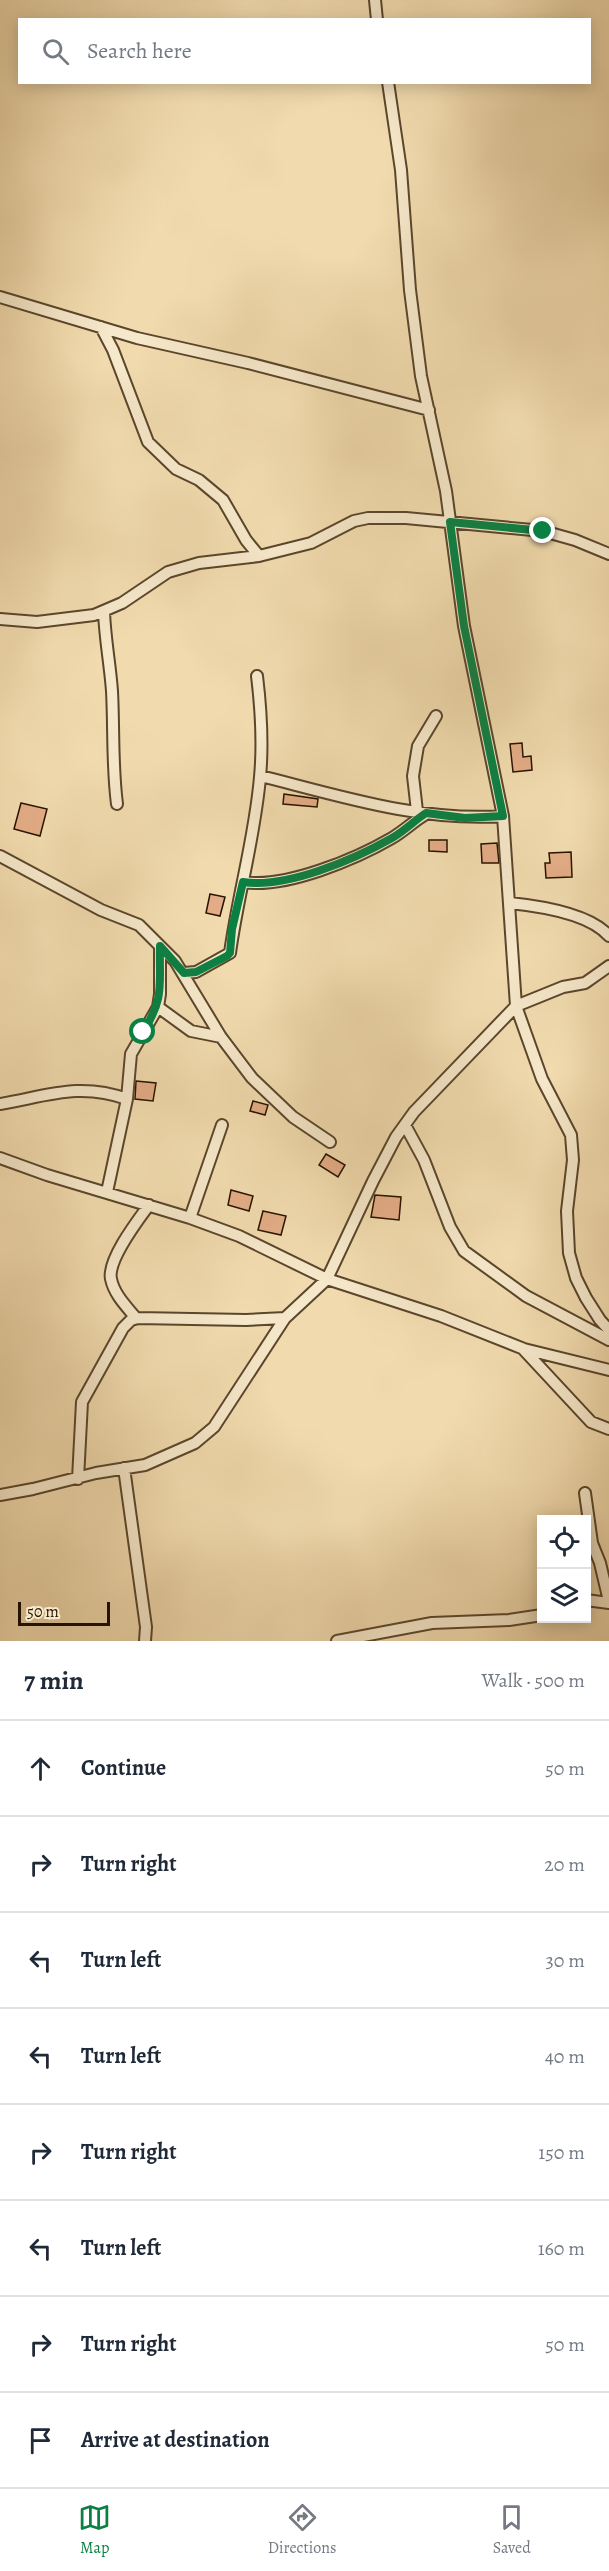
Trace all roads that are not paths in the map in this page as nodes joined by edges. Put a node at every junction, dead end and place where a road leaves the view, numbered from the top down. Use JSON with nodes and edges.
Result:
{"nodes":[{"id":1,"x":375,"y":0,"type":"edge"},
{"id":2,"x":377,"y":18,"type":"edge"},
{"id":3,"x":388,"y":84,"type":"edge"},
{"id":4,"x":0,"y":297,"type":"edge"},
{"id":5,"x":101,"y":327,"type":"junction"},
{"id":6,"x":429,"y":410,"type":"junction"},
{"id":7,"x":450,"y":522,"type":"junction"},
{"id":8,"x":609,"y":554,"type":"edge"},
{"id":9,"x":259,"y":556,"type":"junction"},
{"id":10,"x":104,"y":612,"type":"junction"},
{"id":11,"x":0,"y":619,"type":"edge"},
{"id":12,"x":257,"y":676,"type":"dead end"},
{"id":13,"x":436,"y":716,"type":"dead end"},
{"id":14,"x":261,"y":776,"type":"junction"},
{"id":15,"x":117,"y":804,"type":"dead end"},
{"id":16,"x":422,"y":812,"type":"junction"},
{"id":17,"x":503,"y":816,"type":"junction"},
{"id":18,"x":0,"y":856,"type":"edge"},
{"id":19,"x":243,"y":882,"type":"junction"},
{"id":20,"x":510,"y":903,"type":"junction"},
{"id":21,"x":609,"y":936,"type":"edge"},
{"id":22,"x":160,"y":946,"type":"junction"},
{"id":23,"x":609,"y":966,"type":"edge"},
{"id":24,"x":184,"y":973,"type":"junction"},
{"id":25,"x":516,"y":1005,"type":"junction"},
{"id":26,"x":158,"y":1007,"type":"junction"},
{"id":27,"x":222,"y":1036,"type":"junction"},
{"id":28,"x":127,"y":1099,"type":"junction"},
{"id":29,"x":0,"y":1104,"type":"edge"},
{"id":30,"x":222,"y":1125,"type":"dead end"},
{"id":31,"x":405,"y":1125,"type":"junction"},
{"id":32,"x":330,"y":1142,"type":"dead end"},
{"id":33,"x":0,"y":1158,"type":"edge"},
{"id":34,"x":107,"y":1192,"type":"junction"},
{"id":35,"x":149,"y":1205,"type":"junction"},
{"id":36,"x":190,"y":1218,"type":"junction"},
{"id":37,"x":327,"y":1279,"type":"junction"},
{"id":38,"x":136,"y":1318,"type":"junction"},
{"id":39,"x":285,"y":1318,"type":"junction"},
{"id":40,"x":609,"y":1330,"type":"edge"},
{"id":41,"x":609,"y":1340,"type":"edge"},
{"id":42,"x":524,"y":1349,"type":"junction"},
{"id":43,"x":609,"y":1370,"type":"edge"},
{"id":44,"x":609,"y":1429,"type":"edge"},
{"id":45,"x":124,"y":1468,"type":"junction"},
{"id":46,"x":78,"y":1479,"type":"junction"},
{"id":47,"x":585,"y":1493,"type":"dead end"},
{"id":48,"x":0,"y":1494,"type":"edge"},
{"id":49,"x":591,"y":1600,"type":"edge"},
{"id":50,"x":609,"y":1602,"type":"edge"},
{"id":51,"x":537,"y":1616,"type":"edge"},
{"id":52,"x":145,"y":1641,"type":"edge"},
{"id":53,"x":337,"y":1641,"type":"edge"}],
"edges":[{"from":1,"to":2,"type":"street"},
{"from":3,"to":6,"type":"street"},
{"from":4,"to":5,"type":"street"},
{"from":5,"to":6,"type":"street"},
{"from":5,"to":9,"type":"street"},
{"from":6,"to":7,"type":"street"},
{"from":7,"to":8,"type":"street"},
{"from":7,"to":9,"type":"street"},
{"from":7,"to":17,"type":"street"},
{"from":9,"to":10,"type":"street"},
{"from":10,"to":11,"type":"street"},
{"from":10,"to":15,"type":"street"},
{"from":12,"to":14,"type":"street"},
{"from":13,"to":16,"type":"street"},
{"from":14,"to":16,"type":"street"},
{"from":14,"to":19,"type":"street"},
{"from":16,"to":17,"type":"street"},
{"from":16,"to":19,"type":"street"},
{"from":17,"to":20,"type":"street"},
{"from":18,"to":22,"type":"street"},
{"from":19,"to":24,"type":"street"},
{"from":20,"to":21,"type":"street"},
{"from":20,"to":25,"type":"street"},
{"from":22,"to":24,"type":"street"},
{"from":22,"to":26,"type":"street"},
{"from":23,"to":25,"type":"street"},
{"from":24,"to":27,"type":"street"},
{"from":25,"to":31,"type":"street"},
{"from":25,"to":40,"type":"street"},
{"from":26,"to":27,"type":"street"},
{"from":26,"to":28,"type":"street"},
{"from":27,"to":32,"type":"street"},
{"from":28,"to":29,"type":"street"},
{"from":28,"to":34,"type":"street"},
{"from":30,"to":36,"type":"street"},
{"from":31,"to":37,"type":"street"},
{"from":31,"to":41,"type":"street"},
{"from":33,"to":34,"type":"street"},
{"from":34,"to":35,"type":"street"},
{"from":35,"to":36,"type":"street"},
{"from":35,"to":38,"type":"street"},
{"from":36,"to":37,"type":"street"},
{"from":37,"to":39,"type":"street"},
{"from":37,"to":42,"type":"street"},
{"from":38,"to":39,"type":"street"},
{"from":38,"to":46,"type":"street"},
{"from":39,"to":45,"type":"street"},
{"from":42,"to":43,"type":"street"},
{"from":42,"to":44,"type":"street"},
{"from":45,"to":46,"type":"street"},
{"from":45,"to":52,"type":"street"},
{"from":46,"to":48,"type":"street"},
{"from":47,"to":50,"type":"street"},
{"from":49,"to":50,"type":"street"},
{"from":51,"to":53,"type":"street"}]}
